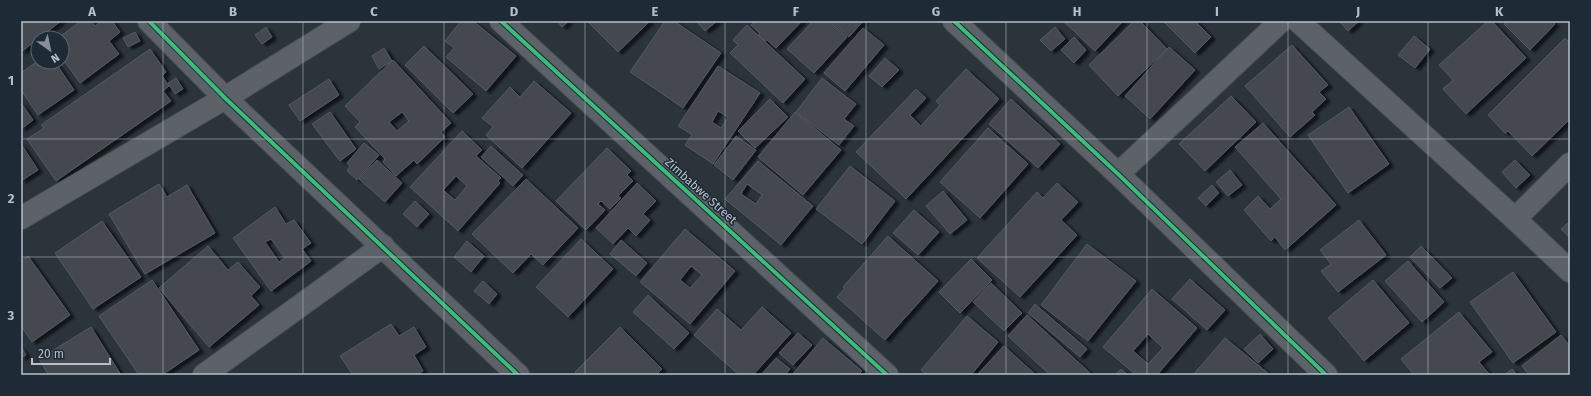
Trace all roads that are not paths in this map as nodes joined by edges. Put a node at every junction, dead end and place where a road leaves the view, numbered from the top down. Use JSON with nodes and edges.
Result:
{"nodes":[{"id":1,"x":149,"y":21,"type":"edge"},
{"id":2,"x":349,"y":21,"type":"edge"},
{"id":3,"x":501,"y":21,"type":"edge"},
{"id":4,"x":954,"y":21,"type":"edge"},
{"id":5,"x":1281,"y":21,"type":"edge"},
{"id":6,"x":1298,"y":21,"type":"edge"},
{"id":7,"x":225,"y":98,"type":"junction"},
{"id":8,"x":1570,"y":164,"type":"edge"},
{"id":9,"x":1118,"y":174,"type":"junction"},
{"id":10,"x":21,"y":218,"type":"edge"},
{"id":11,"x":1515,"y":219,"type":"junction"},
{"id":12,"x":383,"y":246,"type":"junction"},
{"id":13,"x":1570,"y":271,"type":"edge"},
{"id":14,"x":204,"y":375,"type":"edge"},
{"id":15,"x":518,"y":375,"type":"edge"},
{"id":16,"x":887,"y":375,"type":"edge"},
{"id":17,"x":1326,"y":375,"type":"edge"}],
"edges":[{"from":1,"to":7,"type":"street"},
{"from":2,"to":7,"type":"street"},
{"from":3,"to":16,"type":"street","name":"Zimbabwe Street"},
{"from":4,"to":9,"type":"street"},
{"from":5,"to":9,"type":"street"},
{"from":6,"to":11,"type":"street"},
{"from":7,"to":10,"type":"street"},
{"from":7,"to":12,"type":"street"},
{"from":8,"to":11,"type":"street"},
{"from":9,"to":17,"type":"street"},
{"from":11,"to":13,"type":"street"},
{"from":12,"to":14,"type":"street"},
{"from":12,"to":15,"type":"street"}]}
